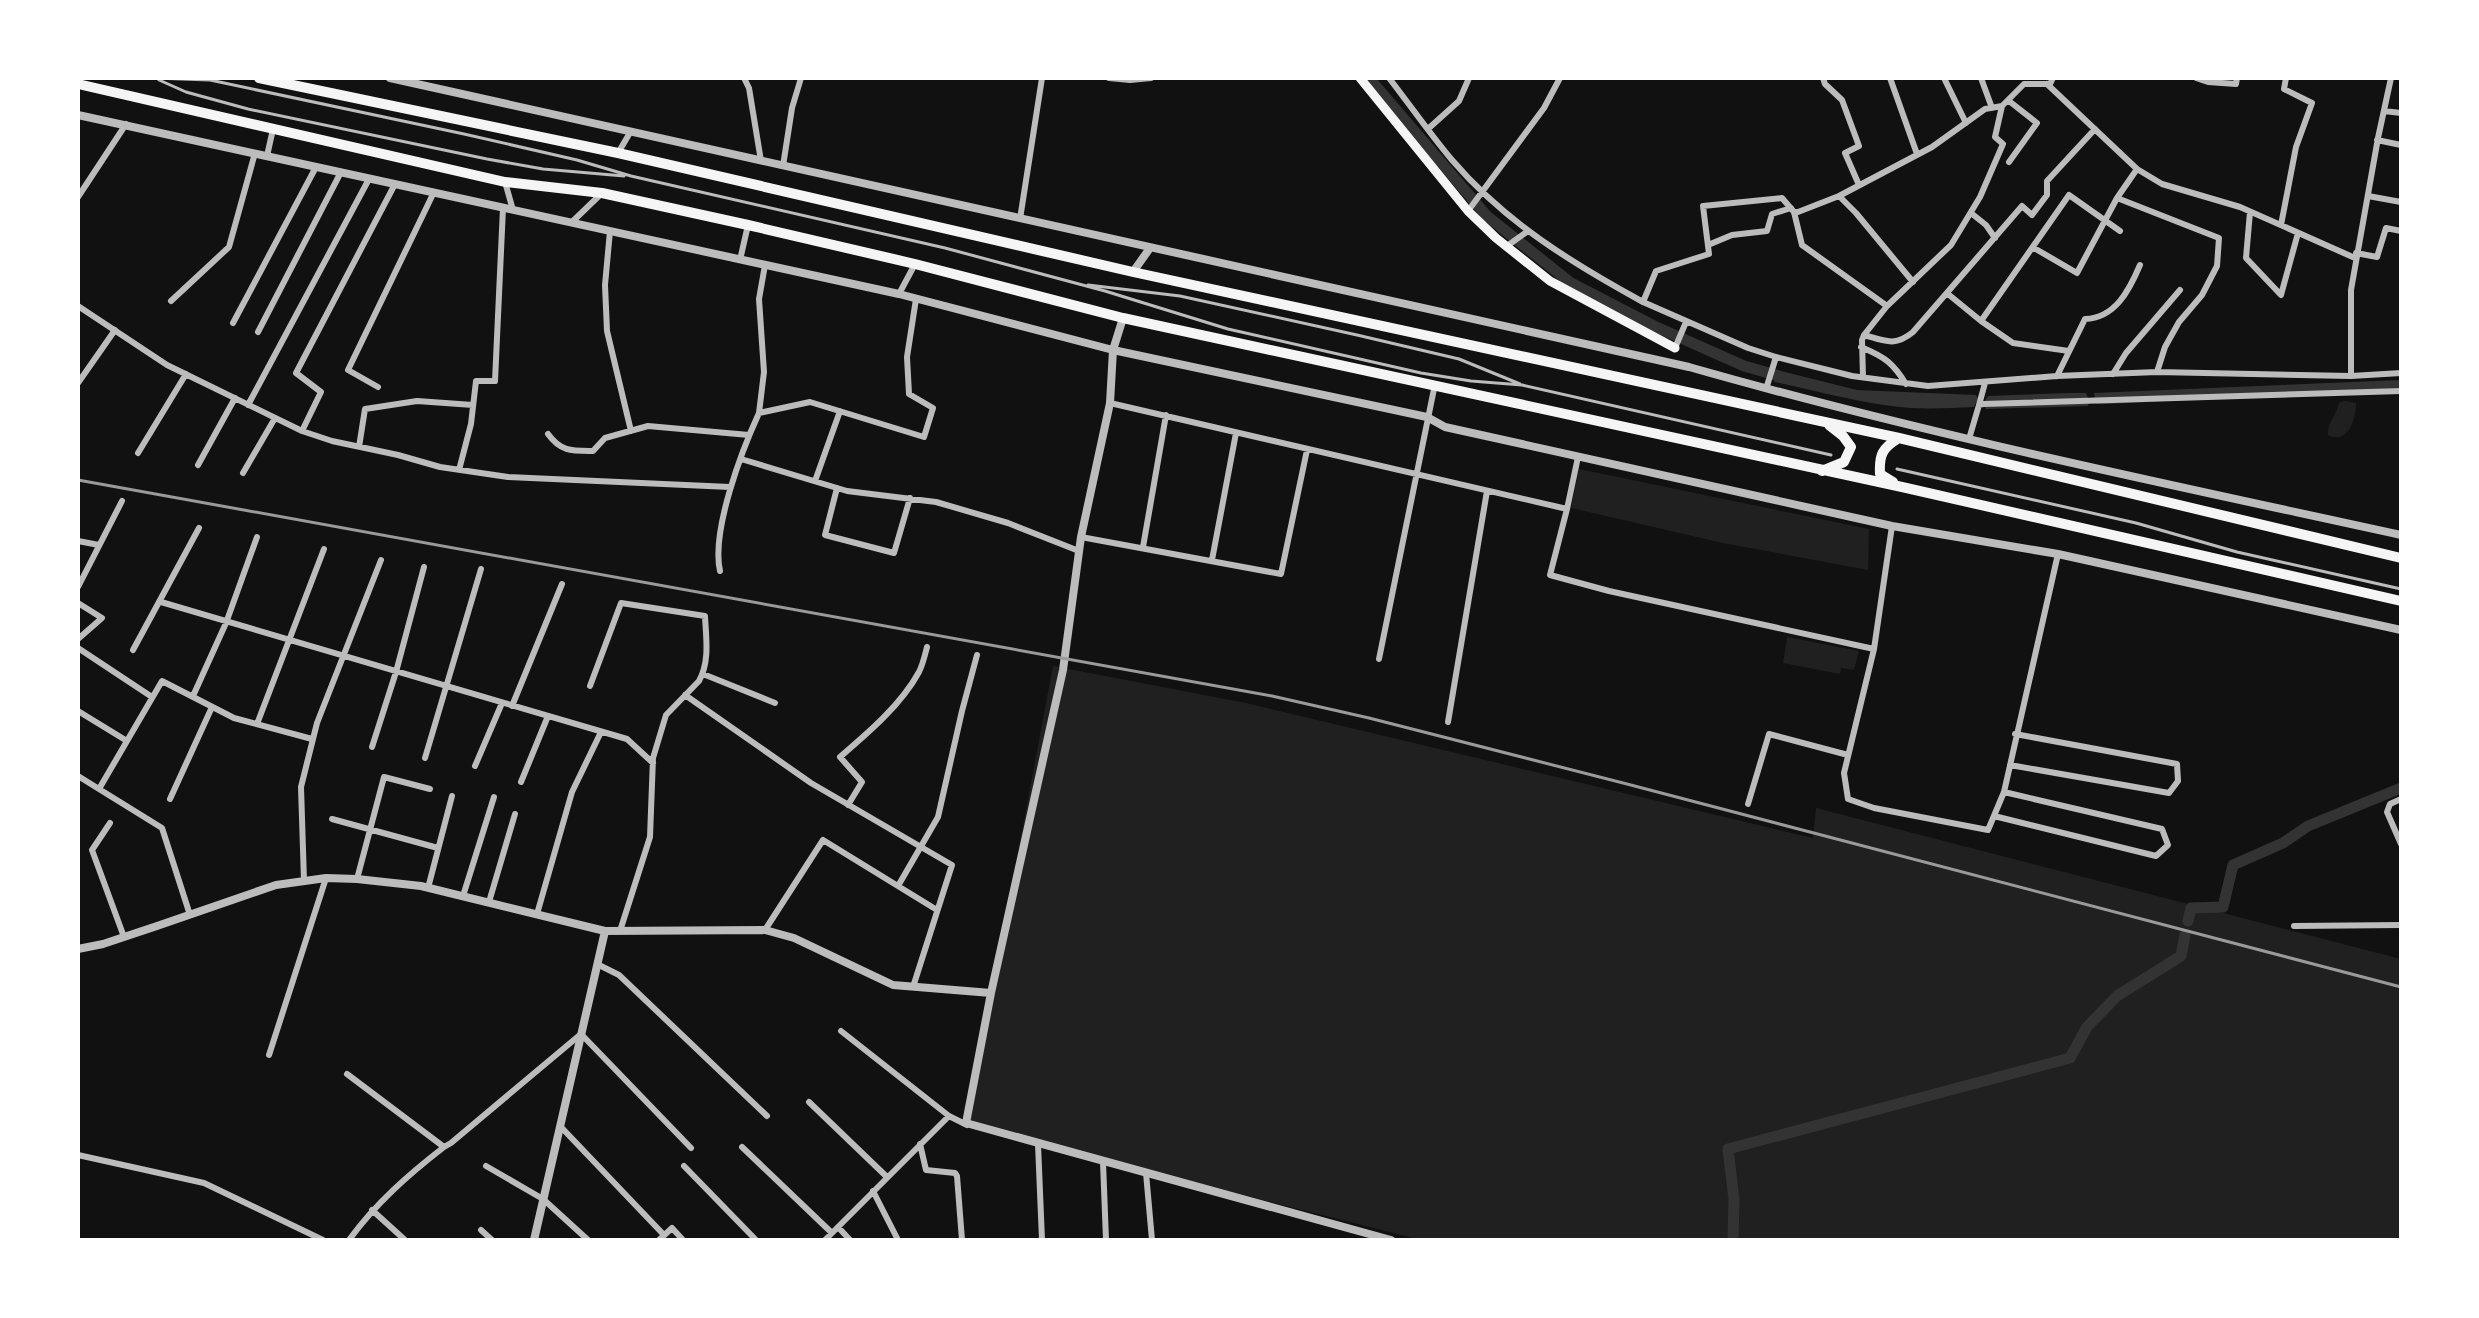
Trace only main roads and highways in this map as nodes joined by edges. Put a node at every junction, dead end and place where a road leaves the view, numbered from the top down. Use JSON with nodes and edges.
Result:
{"nodes":[{"id":1,"x":259,"y":78,"type":"edge"},
{"id":2,"x":1360,"y":78,"type":"edge"},
{"id":3,"x":78,"y":84,"type":"edge"},
{"id":4,"x":1677,"y":345,"type":"road end"},
{"id":5,"x":1824,"y":422,"type":"junction"},
{"id":6,"x":1899,"y":438,"type":"junction"},
{"id":7,"x":1822,"y":471,"type":"junction"},
{"id":8,"x":1902,"y":487,"type":"junction"},
{"id":9,"x":2401,"y":558,"type":"edge"},
{"id":10,"x":2401,"y":601,"type":"edge"}],
"edges":[{"from":1,"to":5,"type":"highway"},
{"from":2,"to":4,"type":"main road"},
{"from":3,"to":7,"type":"highway"},
{"from":5,"to":6,"type":"highway"},
{"from":5,"to":7,"type":"highway"},
{"from":6,"to":8,"type":"highway"},
{"from":6,"to":9,"type":"highway"},
{"from":7,"to":8,"type":"highway"},
{"from":8,"to":10,"type":"highway"}]}
